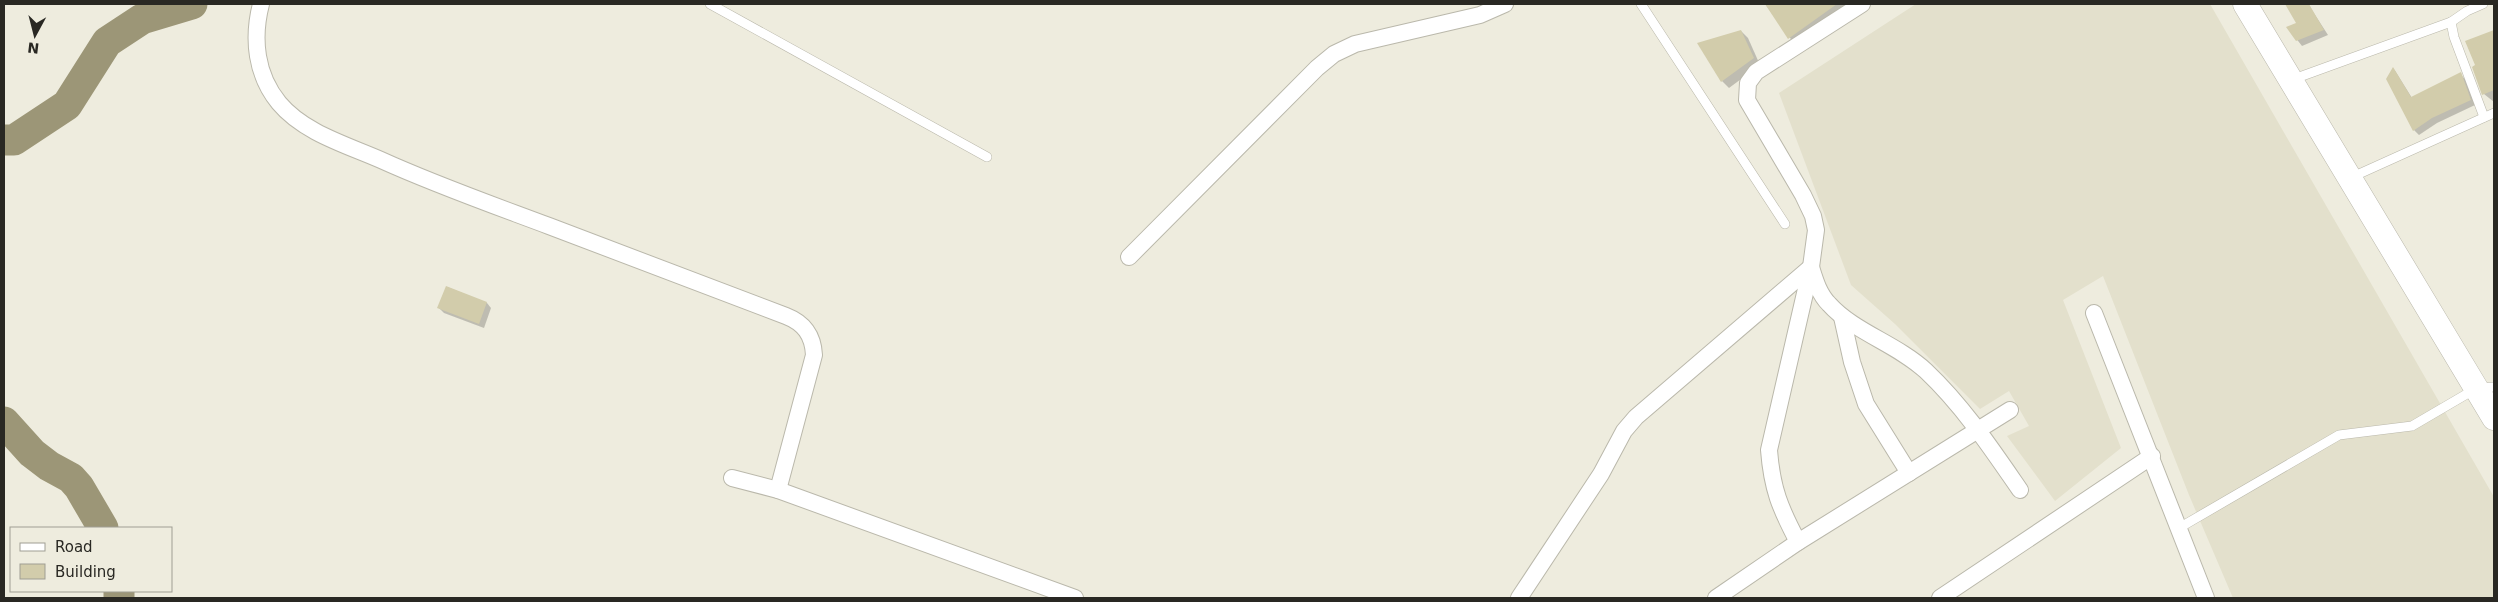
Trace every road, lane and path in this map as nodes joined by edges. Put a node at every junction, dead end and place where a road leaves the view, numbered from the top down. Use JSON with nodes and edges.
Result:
{"nodes":[{"id":1,"x":261,"y":4,"type":"edge"},
{"id":2,"x":710,"y":4,"type":"edge"},
{"id":3,"x":1505,"y":4,"type":"edge"},
{"id":4,"x":1641,"y":4,"type":"edge"},
{"id":5,"x":1862,"y":4,"type":"edge"},
{"id":6,"x":2246,"y":4,"type":"edge"},
{"id":7,"x":2483,"y":4,"type":"edge"},
{"id":8,"x":2451,"y":22,"type":"junction"},
{"id":9,"x":2291,"y":80,"type":"junction"},
{"id":10,"x":2494,"y":113,"type":"edge"},
{"id":11,"x":2484,"y":117,"type":"junction"},
{"id":12,"x":987,"y":158,"type":"dead end"},
{"id":13,"x":2350,"y":178,"type":"junction"},
{"id":14,"x":1785,"y":224,"type":"dead end"},
{"id":15,"x":1130,"y":257,"type":"dead end"},
{"id":16,"x":1810,"y":267,"type":"junction"},
{"id":17,"x":2094,"y":313,"type":"dead end"},
{"id":18,"x":1842,"y":317,"type":"junction"},
{"id":19,"x":2486,"y":387,"type":"edge"},
{"id":20,"x":2010,"y":410,"type":"dead end"},
{"id":21,"x":2494,"y":418,"type":"edge"},
{"id":22,"x":1978,"y":430,"type":"junction"},
{"id":23,"x":2152,"y":456,"type":"junction"},
{"id":24,"x":1909,"y":473,"type":"junction"},
{"id":25,"x":732,"y":478,"type":"dead end"},
{"id":26,"x":778,"y":490,"type":"junction"},
{"id":27,"x":2020,"y":490,"type":"dead end"},
{"id":28,"x":2179,"y":528,"type":"junction"},
{"id":29,"x":1798,"y":542,"type":"junction"},
{"id":30,"x":1075,"y":598,"type":"edge"},
{"id":31,"x":1519,"y":598,"type":"edge"},
{"id":32,"x":1716,"y":598,"type":"edge"},
{"id":33,"x":1940,"y":598,"type":"edge"},
{"id":34,"x":2206,"y":598,"type":"edge"}],
"edges":[{"from":1,"to":26,"type":"street"},
{"from":2,"to":12,"type":"lane"},
{"from":3,"to":15,"type":"street"},
{"from":4,"to":14,"type":"lane"},
{"from":5,"to":16,"type":"street"},
{"from":6,"to":9,"type":"main road"},
{"from":7,"to":8,"type":"lane"},
{"from":8,"to":9,"type":"lane"},
{"from":8,"to":11,"type":"lane"},
{"from":9,"to":13,"type":"main road"},
{"from":10,"to":11,"type":"lane"},
{"from":11,"to":13,"type":"lane"},
{"from":13,"to":19,"type":"main road"},
{"from":16,"to":18,"type":"street"},
{"from":16,"to":29,"type":"street"},
{"from":16,"to":31,"type":"street"},
{"from":17,"to":23,"type":"street"},
{"from":18,"to":22,"type":"street"},
{"from":18,"to":24,"type":"street"},
{"from":19,"to":21,"type":"main road"},
{"from":19,"to":28,"type":"lane"},
{"from":20,"to":22,"type":"street"},
{"from":22,"to":24,"type":"street"},
{"from":22,"to":27,"type":"street"},
{"from":23,"to":28,"type":"street"},
{"from":23,"to":33,"type":"street"},
{"from":24,"to":29,"type":"street"},
{"from":25,"to":26,"type":"street"},
{"from":26,"to":30,"type":"street"},
{"from":28,"to":34,"type":"street"},
{"from":29,"to":32,"type":"street"}]}
